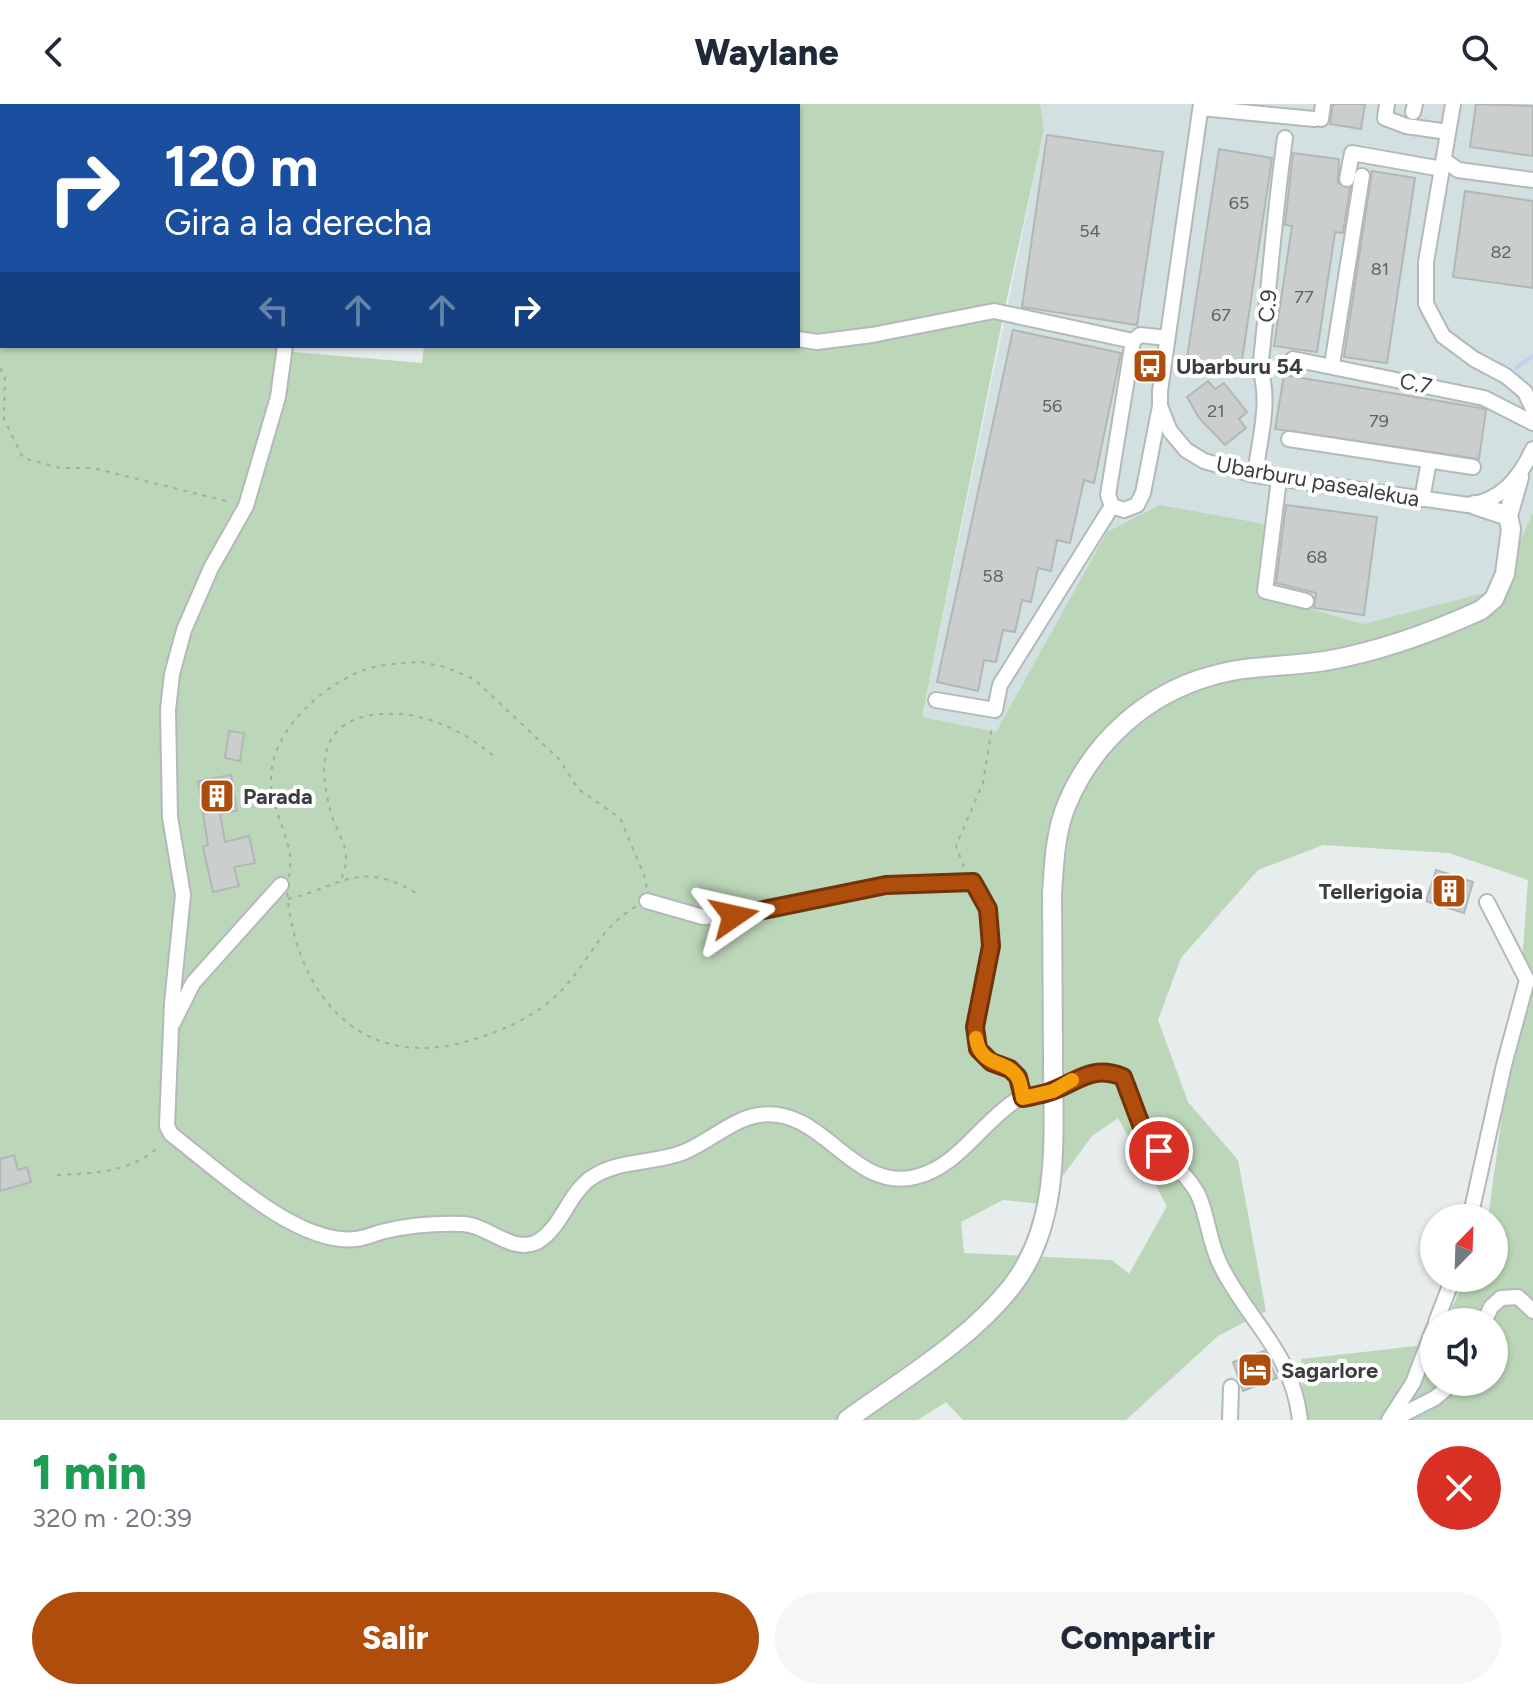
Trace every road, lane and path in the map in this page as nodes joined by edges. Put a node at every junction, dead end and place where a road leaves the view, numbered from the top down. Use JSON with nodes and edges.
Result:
{"nodes":[{"id":1,"x":1387,"y":104,"type":"edge"},
{"id":2,"x":1453,"y":104,"type":"edge"},
{"id":3,"x":1201,"y":106,"type":"edge"},
{"id":4,"x":1320,"y":114,"type":"edge"},
{"id":5,"x":1448,"y":132,"type":"junction"},
{"id":6,"x":1285,"y":138,"type":"dead end"},
{"id":7,"x":1443,"y":165,"type":"junction"},
{"id":8,"x":1533,"y":180,"type":"edge"},
{"id":9,"x":1167,"y":338,"type":"junction"},
{"id":10,"x":800,"y":339,"type":"edge"},
{"id":11,"x":1133,"y":341,"type":"junction"},
{"id":12,"x":285,"y":348,"type":"edge"},
{"id":13,"x":1293,"y":359,"type":"dead end"},
{"id":14,"x":1332,"y":365,"type":"junction"},
{"id":15,"x":0,"y":368,"type":"edge"},
{"id":16,"x":1529,"y":388,"type":"edge"},
{"id":17,"x":1160,"y":406,"type":"junction"},
{"id":18,"x":1533,"y":409,"type":"edge"},
{"id":19,"x":1533,"y":423,"type":"edge"},
{"id":20,"x":1289,"y":439,"type":"dead end"},
{"id":21,"x":1533,"y":449,"type":"edge"},
{"id":22,"x":1429,"y":461,"type":"junction"},
{"id":23,"x":1473,"y":467,"type":"dead end"},
{"id":24,"x":1255,"y":475,"type":"junction"},
{"id":25,"x":1519,"y":477,"type":"junction"},
{"id":26,"x":1279,"y":479,"type":"junction"},
{"id":27,"x":1422,"y":499,"type":"junction"},
{"id":28,"x":1475,"y":505,"type":"junction"},
{"id":29,"x":246,"y":506,"type":"junction"},
{"id":30,"x":1112,"y":506,"type":"junction"},
{"id":31,"x":1508,"y":516,"type":"junction"},
{"id":32,"x":1306,"y":601,"type":"dead end"},
{"id":33,"x":936,"y":700,"type":"dead end"},
{"id":34,"x":995,"y":710,"type":"junction"},
{"id":35,"x":495,"y":757,"type":"dead end"},
{"id":36,"x":342,"y":878,"type":"junction"},
{"id":37,"x":973,"y":882,"type":"junction"},
{"id":38,"x":284,"y":892,"type":"junction"},
{"id":39,"x":418,"y":894,"type":"dead end"},
{"id":40,"x":647,"y":901,"type":"junction"},
{"id":41,"x":1487,"y":902,"type":"dead end"},
{"id":42,"x":171,"y":1027,"type":"junction"},
{"id":43,"x":1053,"y":1091,"type":"junction"},
{"id":44,"x":1023,"y":1098,"type":"junction"},
{"id":45,"x":171,"y":1134,"type":"junction"},
{"id":46,"x":57,"y":1175,"type":"dead end"},
{"id":47,"x":1473,"y":1204,"type":"edge"},
{"id":48,"x":1491,"y":1308,"type":"edge"},
{"id":49,"x":1533,"y":1311,"type":"edge"},
{"id":50,"x":1420,"y":1365,"type":"edge"},
{"id":51,"x":1231,"y":1387,"type":"dead end"},
{"id":52,"x":1437,"y":1396,"type":"edge"},
{"id":53,"x":847,"y":1420,"type":"edge"},
{"id":54,"x":1230,"y":1420,"type":"edge"},
{"id":55,"x":1300,"y":1420,"type":"edge"},
{"id":56,"x":1390,"y":1420,"type":"edge"}],
"edges":[{"from":1,"to":5,"type":"street"},
{"from":2,"to":5,"type":"street"},
{"from":3,"to":4,"type":"street"},
{"from":3,"to":9,"type":"street"},
{"from":5,"to":7,"type":"street"},
{"from":6,"to":24,"type":"street","name":"C.9"},
{"from":7,"to":8,"type":"street"},
{"from":7,"to":14,"type":"street"},
{"from":7,"to":16,"type":"street"},
{"from":9,"to":11,"type":"street"},
{"from":9,"to":17,"type":"street"},
{"from":10,"to":11,"type":"street"},
{"from":11,"to":30,"type":"street"},
{"from":12,"to":29,"type":"street"},
{"from":13,"to":14,"type":"street","name":"C.7"},
{"from":14,"to":19,"type":"street","name":"C.7"},
{"from":15,"to":29,"type":"path"},
{"from":16,"to":18,"type":"street"},
{"from":17,"to":24,"type":"street","name":"Ubarburu pasealekua"},
{"from":17,"to":30,"type":"street"},
{"from":20,"to":22,"type":"street"},
{"from":21,"to":25,"type":"street"},
{"from":22,"to":23,"type":"street"},
{"from":22,"to":27,"type":"street"},
{"from":24,"to":26,"type":"street","name":"Ubarburu pasealekua"},
{"from":25,"to":28,"type":"street"},
{"from":25,"to":31,"type":"main road"},
{"from":26,"to":27,"type":"street","name":"Ubarburu pasealekua"},
{"from":26,"to":32,"type":"street"},
{"from":27,"to":28,"type":"street","name":"Ubarburu pasealekua"},
{"from":28,"to":31,"type":"main road","name":"Ubarburu pasealekua"},
{"from":29,"to":42,"type":"street"},
{"from":30,"to":34,"type":"street"},
{"from":31,"to":43,"type":"main road"},
{"from":33,"to":34,"type":"street"},
{"from":34,"to":37,"type":"path"},
{"from":35,"to":36,"type":"path"},
{"from":36,"to":38,"type":"path"},
{"from":36,"to":39,"type":"path"},
{"from":37,"to":40,"type":"street"},
{"from":37,"to":44,"type":"street"},
{"from":38,"to":40,"type":"path"},
{"from":38,"to":40,"type":"path"},
{"from":38,"to":42,"type":"street"},
{"from":41,"to":47,"type":"street"},
{"from":42,"to":45,"type":"street"},
{"from":43,"to":44,"type":"street"},
{"from":43,"to":53,"type":"main road"},
{"from":43,"to":55,"type":"street"},
{"from":44,"to":45,"type":"street"},
{"from":45,"to":46,"type":"path"},
{"from":48,"to":49,"type":"street"},
{"from":50,"to":56,"type":"street"},
{"from":51,"to":54,"type":"street"},
{"from":52,"to":56,"type":"street"}]}
